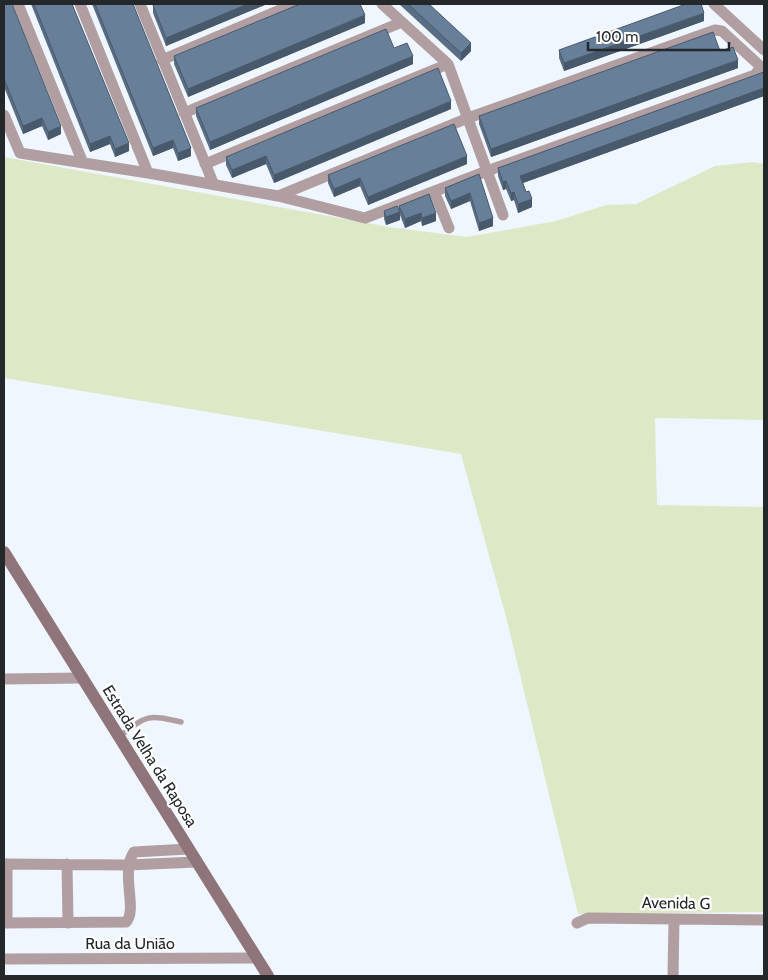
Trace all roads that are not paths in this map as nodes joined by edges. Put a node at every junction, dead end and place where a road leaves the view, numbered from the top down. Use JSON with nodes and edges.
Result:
{"nodes":[{"id":1,"x":18,"y":4,"type":"edge"},
{"id":2,"x":80,"y":4,"type":"edge"},
{"id":3,"x":153,"y":4,"type":"edge"},
{"id":4,"x":294,"y":4,"type":"edge"},
{"id":5,"x":382,"y":4,"type":"edge"},
{"id":6,"x":714,"y":4,"type":"edge"},
{"id":7,"x":141,"y":6,"type":"edge"},
{"id":8,"x":402,"y":22,"type":"junction"},
{"id":9,"x":764,"y":50,"type":"edge"},
{"id":10,"x":162,"y":60,"type":"junction"},
{"id":11,"x":448,"y":64,"type":"junction"},
{"id":12,"x":184,"y":112,"type":"junction"},
{"id":13,"x":4,"y":115,"type":"edge"},
{"id":14,"x":468,"y":118,"type":"junction"},
{"id":15,"x":83,"y":163,"type":"junction"},
{"id":16,"x":206,"y":164,"type":"junction"},
{"id":17,"x":487,"y":171,"type":"junction"},
{"id":18,"x":148,"y":173,"type":"junction"},
{"id":19,"x":214,"y":185,"type":"junction"},
{"id":20,"x":434,"y":191,"type":"junction"},
{"id":21,"x":278,"y":196,"type":"junction"},
{"id":22,"x":503,"y":215,"type":"dead end"},
{"id":23,"x":448,"y":228,"type":"dead end"},
{"id":24,"x":4,"y":552,"type":"edge"},
{"id":25,"x":83,"y":678,"type":"junction"},
{"id":26,"x":4,"y":679,"type":"edge"},
{"id":27,"x":181,"y":722,"type":"dead end"},
{"id":28,"x":120,"y":737,"type":"junction"},
{"id":29,"x":188,"y":849,"type":"junction"},
{"id":30,"x":196,"y":862,"type":"junction"},
{"id":31,"x":5,"y":864,"type":"edge"},
{"id":32,"x":67,"y":864,"type":"junction"},
{"id":33,"x":128,"y":865,"type":"junction"},
{"id":34,"x":674,"y":920,"type":"junction"},
{"id":35,"x":764,"y":920,"type":"edge"},
{"id":36,"x":68,"y":923,"type":"junction"},
{"id":37,"x":577,"y":923,"type":"dead end"},
{"id":38,"x":6,"y":924,"type":"edge"},
{"id":39,"x":257,"y":958,"type":"junction"},
{"id":40,"x":4,"y":960,"type":"edge"},
{"id":41,"x":268,"y":976,"type":"edge"},
{"id":42,"x":673,"y":976,"type":"edge"}],
"edges":[{"from":1,"to":15,"type":"street"},
{"from":2,"to":18,"type":"street"},
{"from":3,"to":7,"type":"street"},
{"from":4,"to":10,"type":"street"},
{"from":5,"to":8,"type":"street"},
{"from":6,"to":9,"type":"street"},
{"from":7,"to":10,"type":"street"},
{"from":8,"to":11,"type":"street"},
{"from":8,"to":12,"type":"street"},
{"from":10,"to":12,"type":"street"},
{"from":11,"to":14,"type":"street"},
{"from":11,"to":16,"type":"street"},
{"from":12,"to":16,"type":"street"},
{"from":13,"to":15,"type":"street"},
{"from":14,"to":17,"type":"street"},
{"from":14,"to":17,"type":"street"},
{"from":14,"to":21,"type":"street"},
{"from":15,"to":18,"type":"street"},
{"from":16,"to":19,"type":"street"},
{"from":17,"to":20,"type":"street"},
{"from":17,"to":22,"type":"street"},
{"from":18,"to":19,"type":"street"},
{"from":19,"to":21,"type":"street"},
{"from":20,"to":21,"type":"street"},
{"from":20,"to":23,"type":"street"},
{"from":24,"to":25,"type":"street","name":"Estrada Velha da Raposa"},
{"from":25,"to":26,"type":"street"},
{"from":25,"to":28,"type":"street","name":"Estrada Velha da Raposa"},
{"from":27,"to":28,"type":"lane"},
{"from":28,"to":29,"type":"street","name":"Estrada Velha da Raposa"},
{"from":29,"to":30,"type":"street","name":"Estrada Velha da Raposa"},
{"from":29,"to":33,"type":"street"},
{"from":30,"to":33,"type":"street"},
{"from":30,"to":39,"type":"street","name":"Estrada Velha da Raposa"},
{"from":31,"to":32,"type":"street"},
{"from":31,"to":38,"type":"street"},
{"from":32,"to":33,"type":"street"},
{"from":32,"to":36,"type":"street"},
{"from":33,"to":36,"type":"street"},
{"from":34,"to":35,"type":"street","name":"Avenida G"},
{"from":34,"to":37,"type":"street","name":"Avenida G"},
{"from":34,"to":42,"type":"street"},
{"from":36,"to":38,"type":"street"},
{"from":39,"to":40,"type":"street","name":"Rua da União"},
{"from":39,"to":41,"type":"street","name":"Estrada Velha da Raposa"}]}
